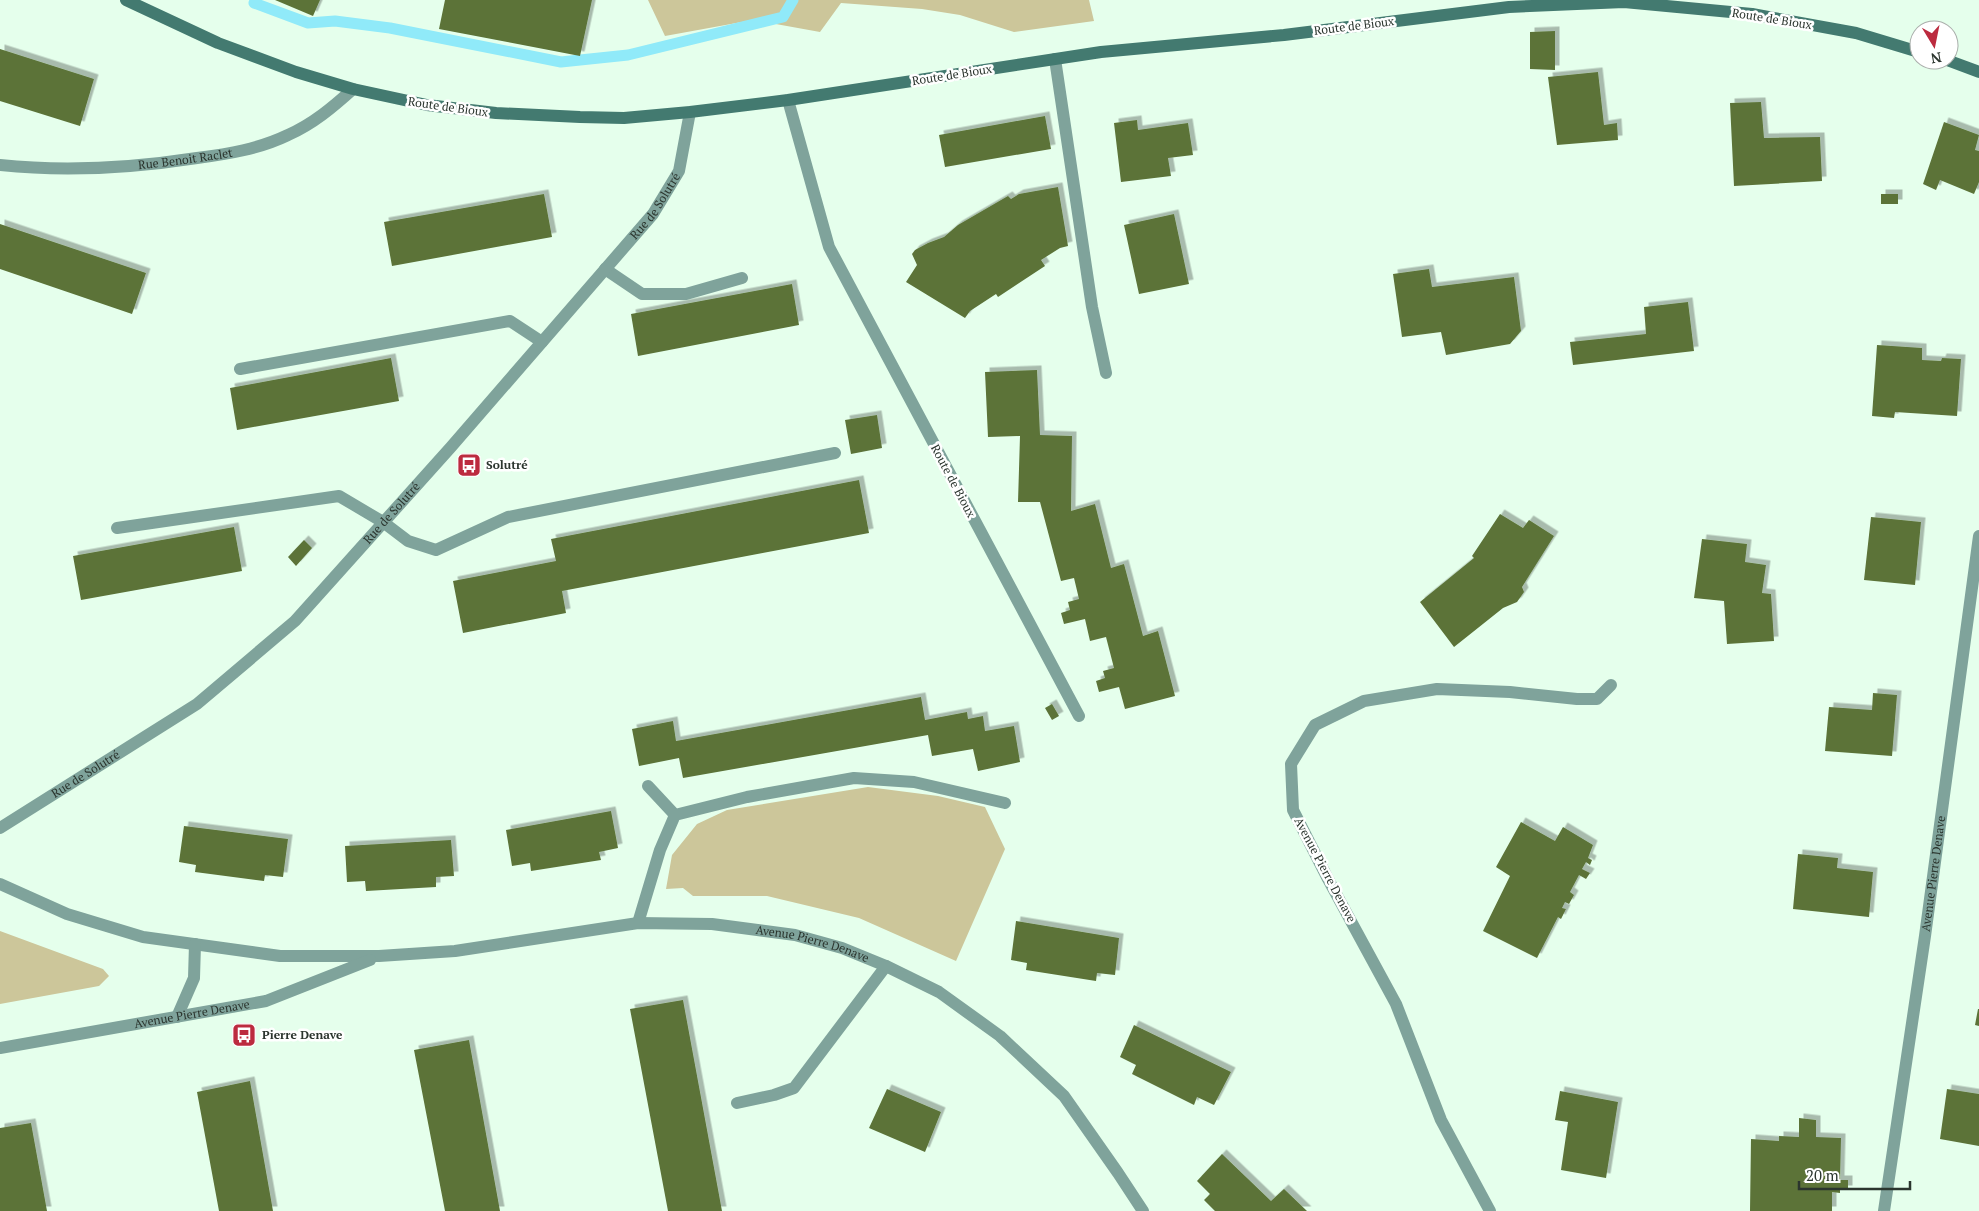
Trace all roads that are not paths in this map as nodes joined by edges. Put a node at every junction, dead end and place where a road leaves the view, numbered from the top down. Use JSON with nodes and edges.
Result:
{"nodes":[{"id":1,"x":126,"y":0,"type":"edge"},
{"id":2,"x":1909,"y":49,"type":"edge"},
{"id":3,"x":1055,"y":59,"type":"junction"},
{"id":4,"x":1959,"y":64,"type":"edge"},
{"id":5,"x":1979,"y":72,"type":"edge"},
{"id":6,"x":353,"y":89,"type":"junction"},
{"id":7,"x":788,"y":100,"type":"junction"},
{"id":8,"x":690,"y":112,"type":"junction"},
{"id":9,"x":0,"y":165,"type":"edge"},
{"id":10,"x":605,"y":269,"type":"junction"},
{"id":11,"x":742,"y":278,"type":"dead end"},
{"id":12,"x":542,"y":342,"type":"junction"},
{"id":13,"x":240,"y":369,"type":"dead end"},
{"id":14,"x":1106,"y":373,"type":"dead end"},
{"id":15,"x":836,"y":453,"type":"dead end"},
{"id":16,"x":383,"y":522,"type":"junction"},
{"id":17,"x":117,"y":528,"type":"dead end"},
{"id":18,"x":1979,"y":536,"type":"edge"},
{"id":19,"x":1611,"y":684,"type":"dead end"},
{"id":20,"x":1078,"y":716,"type":"dead end"},
{"id":21,"x":648,"y":786,"type":"dead end"},
{"id":22,"x":1005,"y":803,"type":"dead end"},
{"id":23,"x":675,"y":815,"type":"junction"},
{"id":24,"x":0,"y":828,"type":"edge"},
{"id":25,"x":0,"y":884,"type":"edge"},
{"id":26,"x":638,"y":923,"type":"junction"},
{"id":27,"x":194,"y":944,"type":"junction"},
{"id":28,"x":378,"y":956,"type":"junction"},
{"id":29,"x":886,"y":966,"type":"junction"},
{"id":30,"x":177,"y":1017,"type":"junction"},
{"id":31,"x":0,"y":1048,"type":"edge"},
{"id":32,"x":737,"y":1103,"type":"dead end"},
{"id":33,"x":1143,"y":1211,"type":"edge"},
{"id":34,"x":1490,"y":1211,"type":"edge"},
{"id":35,"x":1884,"y":1211,"type":"edge"}],
"edges":[{"from":1,"to":6,"type":"main road","name":"Route de Bioux"},
{"from":2,"to":3,"type":"main road","name":"Route de Bioux"},
{"from":3,"to":7,"type":"main road","name":"Route de Bioux"},
{"from":3,"to":14,"type":"street"},
{"from":4,"to":5,"type":"main road"},
{"from":6,"to":8,"type":"main road","name":"Route de Bioux"},
{"from":6,"to":9,"type":"street","name":"Rue Benoit Raclet"},
{"from":7,"to":8,"type":"main road","name":"Route de Bioux"},
{"from":7,"to":20,"type":"street","name":"Route de Bioux"},
{"from":8,"to":10,"type":"street","name":"Rue de Solutré"},
{"from":10,"to":11,"type":"street"},
{"from":10,"to":12,"type":"street","name":"Rue de Solutré"},
{"from":12,"to":13,"type":"street"},
{"from":12,"to":16,"type":"street","name":"Rue de Solutré"},
{"from":15,"to":16,"type":"street"},
{"from":16,"to":17,"type":"street"},
{"from":16,"to":24,"type":"street","name":"Rue de Solutré"},
{"from":18,"to":35,"type":"street","name":"Avenue Pierre Denave"},
{"from":19,"to":34,"type":"street","name":"Avenue Pierre Denave"},
{"from":21,"to":23,"type":"street"},
{"from":22,"to":23,"type":"street"},
{"from":23,"to":26,"type":"street"},
{"from":25,"to":27,"type":"street","name":"Avenue Pierre Denave"},
{"from":26,"to":28,"type":"street","name":"Avenue Pierre Denave"},
{"from":26,"to":29,"type":"street","name":"Avenue Pierre Denave"},
{"from":27,"to":28,"type":"street","name":"Avenue Pierre Denave"},
{"from":27,"to":30,"type":"street"},
{"from":28,"to":30,"type":"street","name":"Avenue Pierre Denave"},
{"from":29,"to":32,"type":"street"},
{"from":29,"to":33,"type":"street","name":"Avenue Pierre Denave"},
{"from":30,"to":31,"type":"street","name":"Avenue Pierre Denave"}]}
